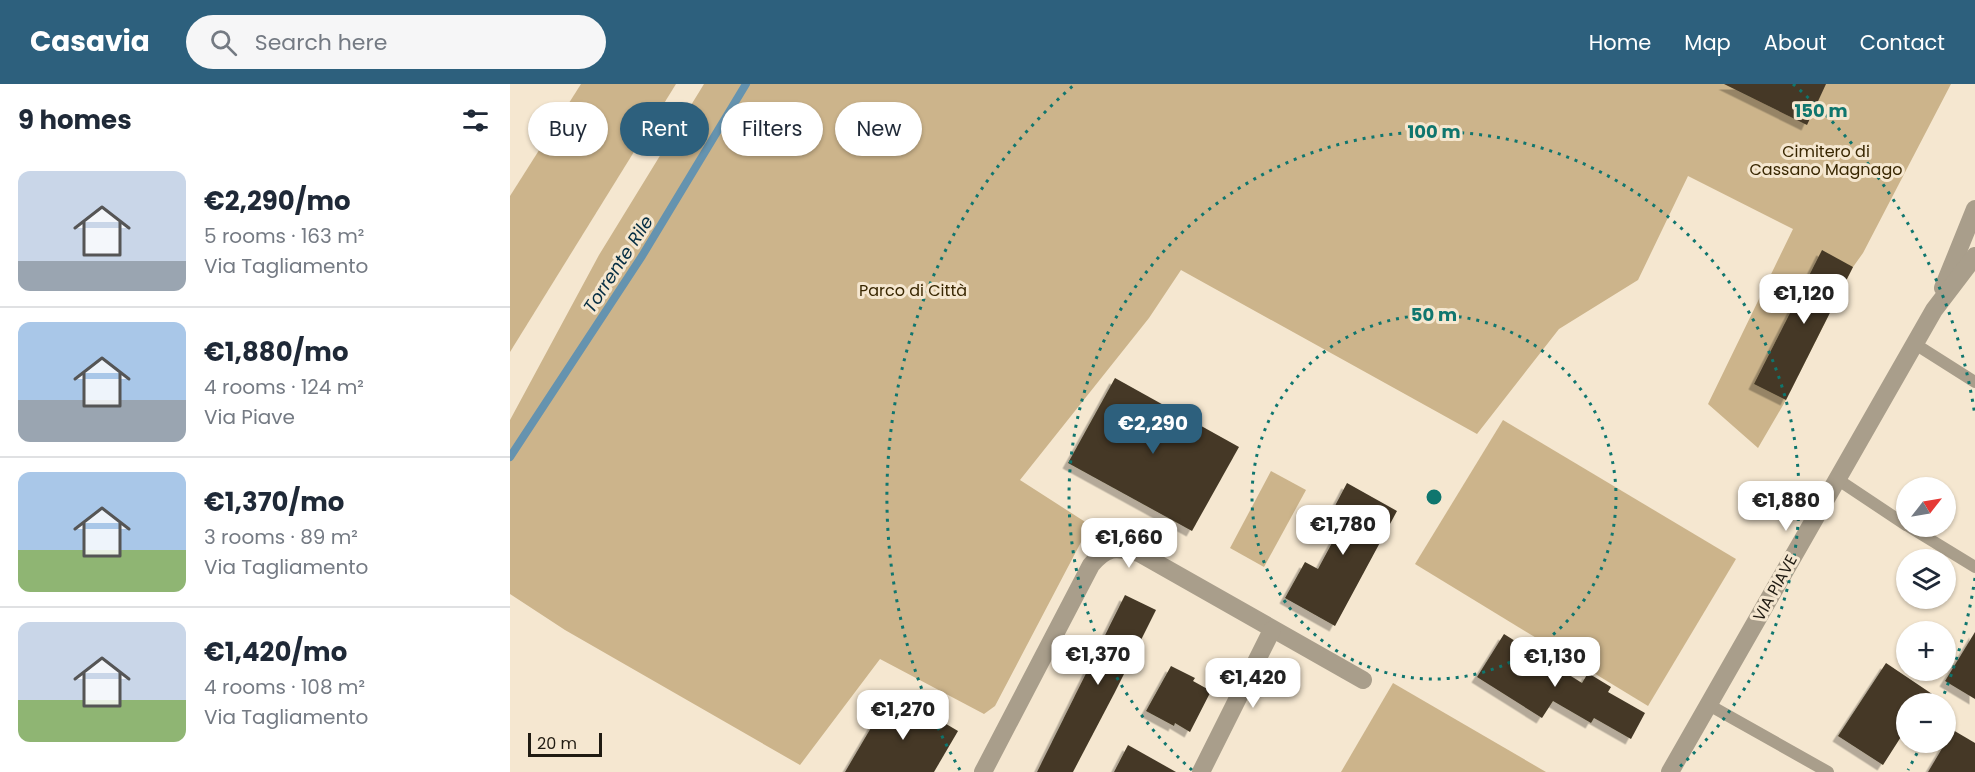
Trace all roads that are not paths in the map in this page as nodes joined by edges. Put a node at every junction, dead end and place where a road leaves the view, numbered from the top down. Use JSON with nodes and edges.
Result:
{"nodes":[{"id":1,"x":1975,"y":209,"type":"edge"},
{"id":2,"x":1975,"y":256,"type":"edge"},
{"id":3,"x":1934,"y":310,"type":"junction"},
{"id":4,"x":1915,"y":344,"type":"junction"},
{"id":5,"x":1975,"y":382,"type":"edge"},
{"id":6,"x":1837,"y":479,"type":"junction"},
{"id":7,"x":1896,"y":519,"type":"edge"},
{"id":8,"x":1925,"y":537,"type":"edge"},
{"id":9,"x":1975,"y":567,"type":"edge"},
{"id":10,"x":1272,"y":630,"type":"junction"},
{"id":11,"x":1363,"y":680,"type":"dead end"},
{"id":12,"x":1709,"y":705,"type":"junction"},
{"id":13,"x":982,"y":772,"type":"edge"},
{"id":14,"x":1201,"y":772,"type":"edge"},
{"id":15,"x":1670,"y":772,"type":"edge"},
{"id":16,"x":1828,"y":772,"type":"edge"}],
"edges":[{"from":1,"to":3,"type":"street","name":"VIA PIAVE"},
{"from":2,"to":3,"type":"street","name":"VIA PIAVE"},
{"from":3,"to":4,"type":"street","name":"VIA PIAVE"},
{"from":4,"to":5,"type":"lane"},
{"from":4,"to":6,"type":"street","name":"VIA PIAVE"},
{"from":6,"to":7,"type":"lane"},
{"from":6,"to":12,"type":"street","name":"VIA PIAVE"},
{"from":8,"to":9,"type":"lane"},
{"from":10,"to":11,"type":"street"},
{"from":10,"to":13,"type":"street"},
{"from":10,"to":14,"type":"street"},
{"from":12,"to":15,"type":"street","name":"VIA PIAVE"},
{"from":12,"to":16,"type":"lane"}]}
